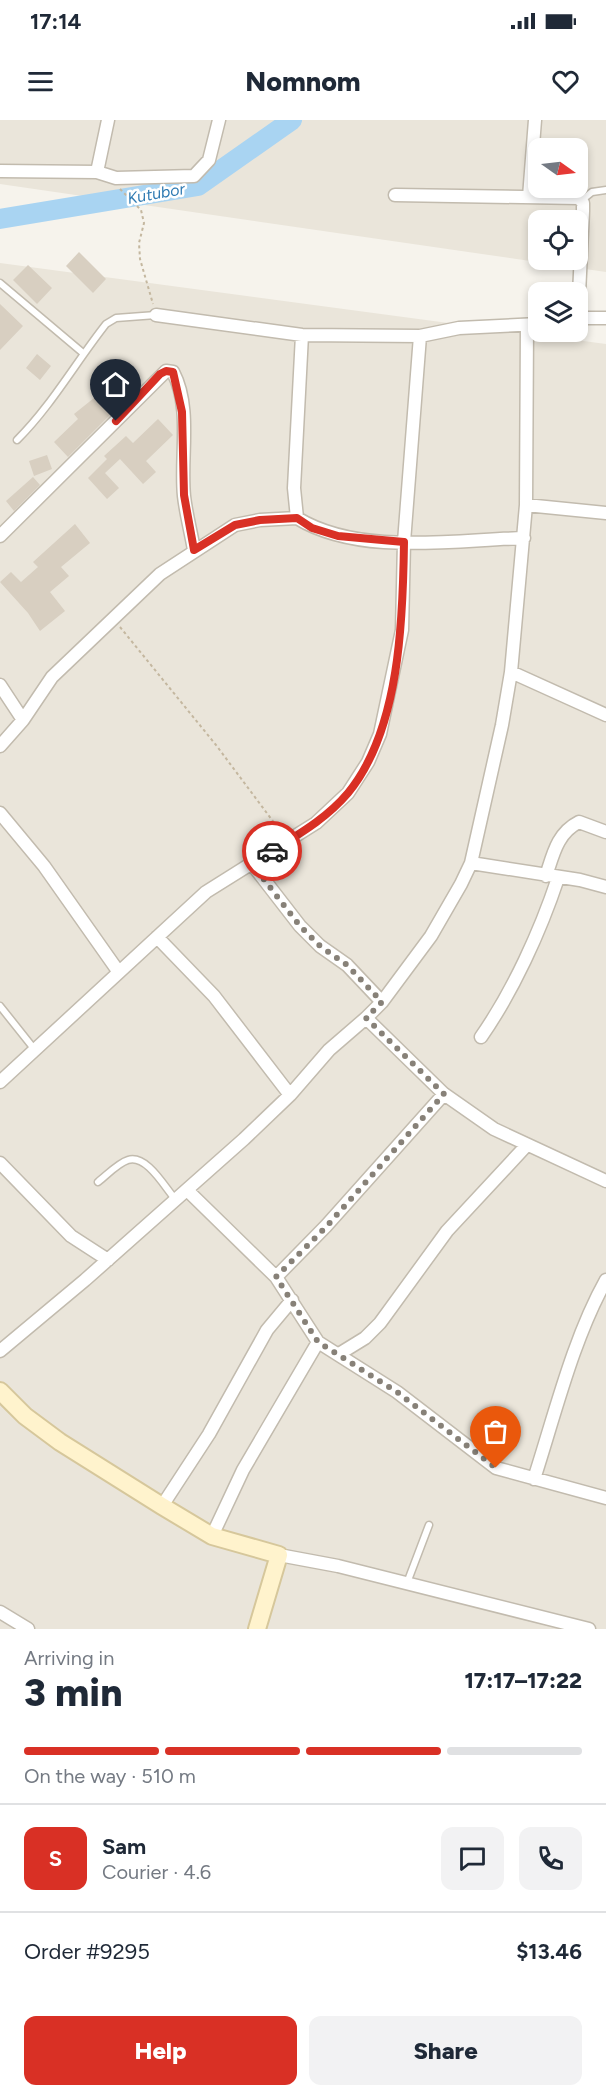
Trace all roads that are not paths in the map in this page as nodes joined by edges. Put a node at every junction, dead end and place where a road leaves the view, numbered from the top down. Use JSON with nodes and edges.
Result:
{"nodes":[{"id":1,"x":108,"y":120,"type":"edge"},
{"id":2,"x":219,"y":120,"type":"edge"},
{"id":3,"x":535,"y":120,"type":"edge"},
{"id":4,"x":534,"y":138,"type":"edge"},
{"id":5,"x":0,"y":171,"type":"edge"},
{"id":6,"x":97,"y":172,"type":"junction"},
{"id":7,"x":606,"y":190,"type":"edge"},
{"id":8,"x":395,"y":195,"type":"dead end"},
{"id":9,"x":528,"y":197,"type":"edge"},
{"id":10,"x":579,"y":198,"type":"edge"},
{"id":11,"x":582,"y":200,"type":"junction"},
{"id":12,"x":579,"y":282,"type":"edge"},
{"id":13,"x":0,"y":283,"type":"edge"},
{"id":14,"x":156,"y":315,"type":"joint"},
{"id":15,"x":588,"y":317,"type":"edge"},
{"id":16,"x":606,"y":318,"type":"edge"},
{"id":17,"x":528,"y":324,"type":"edge"},
{"id":18,"x":302,"y":335,"type":"junction"},
{"id":19,"x":420,"y":336,"type":"junction"},
{"id":20,"x":532,"y":342,"type":"edge"},
{"id":21,"x":83,"y":354,"type":"junction"},
{"id":22,"x":17,"y":440,"type":"dead end"},
{"id":23,"x":526,"y":505,"type":"junction"},
{"id":24,"x":606,"y":513,"type":"edge"},
{"id":25,"x":297,"y":518,"type":"junction"},
{"id":26,"x":0,"y":536,"type":"edge"},
{"id":27,"x":524,"y":538,"type":"junction"},
{"id":28,"x":404,"y":542,"type":"junction"},
{"id":29,"x":194,"y":550,"type":"junction"},
{"id":30,"x":511,"y":672,"type":"junction"},
{"id":31,"x":0,"y":685,"type":"edge"},
{"id":32,"x":606,"y":715,"type":"edge"},
{"id":33,"x":23,"y":720,"type":"junction"},
{"id":34,"x":0,"y":746,"type":"edge"},
{"id":35,"x":0,"y":813,"type":"edge"},
{"id":36,"x":606,"y":832,"type":"edge"},
{"id":37,"x":471,"y":862,"type":"junction"},
{"id":38,"x":252,"y":864,"type":"junction"},
{"id":39,"x":546,"y":876,"type":"junction"},
{"id":40,"x":558,"y":878,"type":"junction"},
{"id":41,"x":606,"y":887,"type":"edge"},
{"id":42,"x":157,"y":937,"type":"junction"},
{"id":43,"x":118,"y":971,"type":"junction"},
{"id":44,"x":382,"y":1002,"type":"junction"},
{"id":45,"x":0,"y":1006,"type":"edge"},
{"id":46,"x":366,"y":1018,"type":"junction"},
{"id":47,"x":481,"y":1037,"type":"dead end"},
{"id":48,"x":36,"y":1051,"type":"junction"},
{"id":49,"x":0,"y":1082,"type":"edge"},
{"id":50,"x":444,"y":1094,"type":"junction"},
{"id":51,"x":290,"y":1095,"type":"junction"},
{"id":52,"x":526,"y":1146,"type":"junction"},
{"id":53,"x":0,"y":1163,"type":"edge"},
{"id":54,"x":98,"y":1182,"type":"dead end"},
{"id":55,"x":606,"y":1182,"type":"edge"},
{"id":56,"x":187,"y":1190,"type":"junction"},
{"id":57,"x":176,"y":1200,"type":"junction"},
{"id":58,"x":108,"y":1260,"type":"junction"},
{"id":59,"x":276,"y":1277,"type":"junction"},
{"id":60,"x":606,"y":1280,"type":"edge"},
{"id":61,"x":292,"y":1300,"type":"junction"},
{"id":62,"x":318,"y":1342,"type":"junction"},
{"id":63,"x":0,"y":1351,"type":"edge"},
{"id":64,"x":339,"y":1354,"type":"junction"},
{"id":65,"x":0,"y":1391,"type":"edge"},
{"id":66,"x":534,"y":1479,"type":"junction"},
{"id":67,"x":606,"y":1498,"type":"edge"},
{"id":68,"x":162,"y":1506,"type":"junction"},
{"id":69,"x":429,"y":1525,"type":"dead end"},
{"id":70,"x":212,"y":1536,"type":"junction"},
{"id":71,"x":279,"y":1555,"type":"junction"},
{"id":72,"x":407,"y":1583,"type":"junction"},
{"id":73,"x":0,"y":1612,"type":"edge"},
{"id":74,"x":24,"y":1628,"type":"edge"},
{"id":75,"x":258,"y":1629,"type":"edge"},
{"id":76,"x":588,"y":1629,"type":"edge"}],
"edges":[{"from":1,"to":6,"type":"street"},
{"from":2,"to":6,"type":"street"},
{"from":3,"to":4,"type":"street"},
{"from":5,"to":6,"type":"street"},
{"from":7,"to":11,"type":"lane"},
{"from":8,"to":9,"type":"street"},
{"from":10,"to":11,"type":"street"},
{"from":11,"to":12,"type":"street"},
{"from":13,"to":21,"type":"lane"},
{"from":14,"to":18,"type":"street"},
{"from":14,"to":21,"type":"lane"},
{"from":15,"to":16,"type":"street"},
{"from":17,"to":19,"type":"street"},
{"from":18,"to":19,"type":"street"},
{"from":18,"to":25,"type":"street"},
{"from":19,"to":28,"type":"street"},
{"from":20,"to":23,"type":"street"},
{"from":21,"to":22,"type":"lane"},
{"from":23,"to":24,"type":"street"},
{"from":23,"to":27,"type":"street"},
{"from":25,"to":28,"type":"street"},
{"from":25,"to":29,"type":"street"},
{"from":26,"to":29,"type":"street"},
{"from":27,"to":28,"type":"street"},
{"from":27,"to":30,"type":"street"},
{"from":28,"to":38,"type":"street"},
{"from":29,"to":33,"type":"street"},
{"from":30,"to":32,"type":"street"},
{"from":30,"to":37,"type":"street"},
{"from":31,"to":33,"type":"street"},
{"from":33,"to":34,"type":"street"},
{"from":35,"to":43,"type":"street"},
{"from":36,"to":39,"type":"street"},
{"from":37,"to":39,"type":"street"},
{"from":37,"to":44,"type":"street"},
{"from":38,"to":42,"type":"street"},
{"from":38,"to":44,"type":"street"},
{"from":39,"to":40,"type":"street"},
{"from":40,"to":41,"type":"street"},
{"from":40,"to":47,"type":"street"},
{"from":42,"to":43,"type":"street"},
{"from":42,"to":51,"type":"street"},
{"from":43,"to":48,"type":"street"},
{"from":44,"to":46,"type":"street"},
{"from":45,"to":48,"type":"lane"},
{"from":46,"to":50,"type":"street"},
{"from":46,"to":51,"type":"street"},
{"from":48,"to":49,"type":"street"},
{"from":50,"to":52,"type":"street"},
{"from":50,"to":59,"type":"street"},
{"from":51,"to":56,"type":"street"},
{"from":52,"to":55,"type":"street"},
{"from":52,"to":64,"type":"street"},
{"from":53,"to":58,"type":"street"},
{"from":54,"to":57,"type":"lane"},
{"from":56,"to":57,"type":"street"},
{"from":56,"to":59,"type":"street"},
{"from":57,"to":58,"type":"street"},
{"from":58,"to":63,"type":"street"},
{"from":59,"to":61,"type":"street"},
{"from":60,"to":66,"type":"street"},
{"from":61,"to":62,"type":"street"},
{"from":61,"to":68,"type":"street"},
{"from":62,"to":64,"type":"street"},
{"from":62,"to":70,"type":"street"},
{"from":64,"to":66,"type":"street"},
{"from":65,"to":68,"type":"street"},
{"from":66,"to":67,"type":"street"},
{"from":68,"to":70,"type":"street"},
{"from":69,"to":72,"type":"lane"},
{"from":70,"to":71,"type":"street"},
{"from":71,"to":72,"type":"street"},
{"from":71,"to":75,"type":"street"},
{"from":72,"to":76,"type":"street"},
{"from":73,"to":74,"type":"street"}]}
